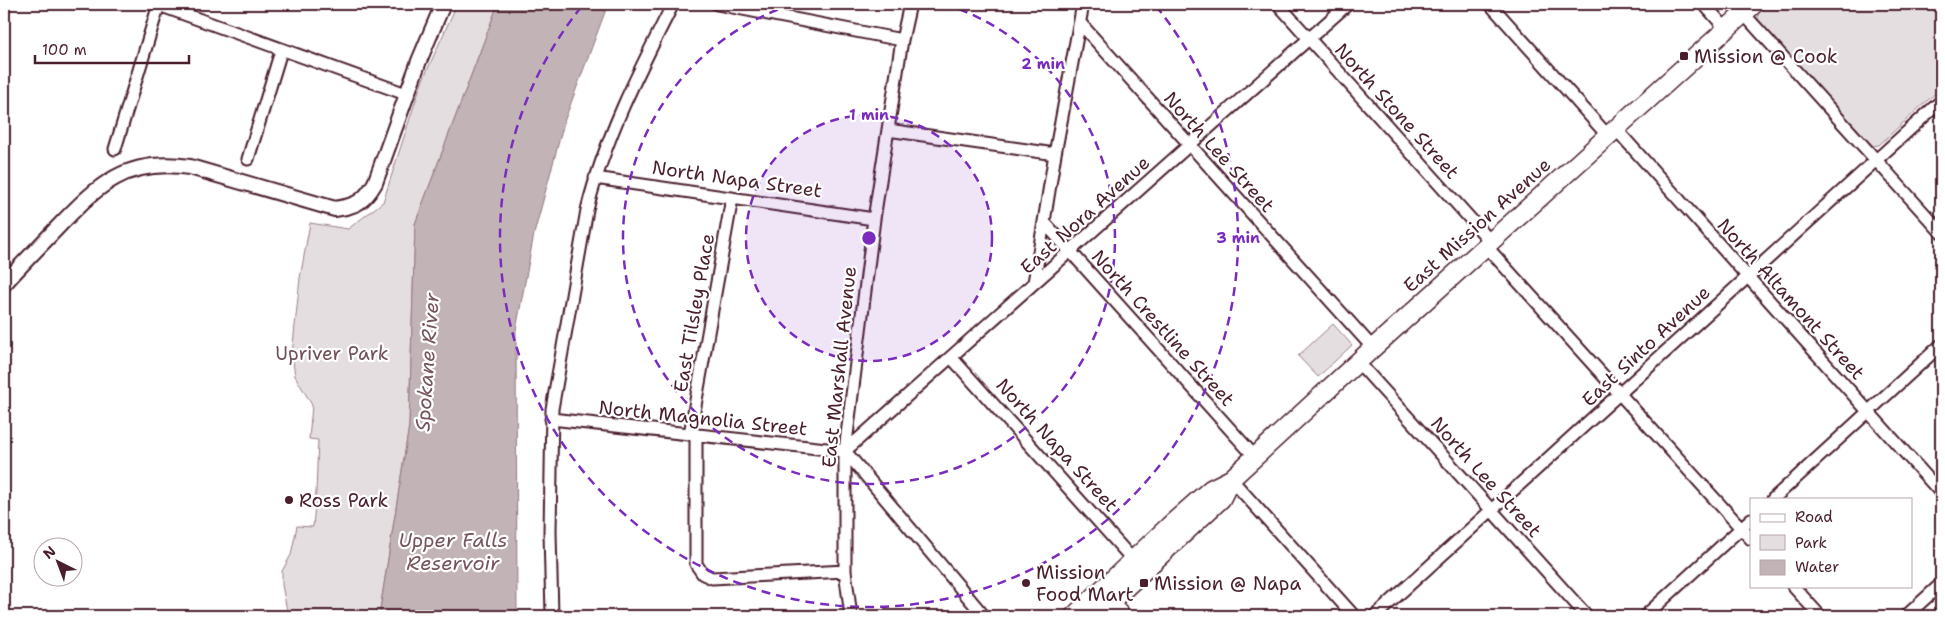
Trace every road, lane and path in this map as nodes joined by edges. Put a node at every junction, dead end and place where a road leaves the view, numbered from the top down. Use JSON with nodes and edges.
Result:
{"nodes":[{"id":1,"x":443,"y":4,"type":"edge"},
{"id":2,"x":673,"y":4,"type":"edge"},
{"id":3,"x":717,"y":4,"type":"edge"},
{"id":4,"x":910,"y":4,"type":"edge"},
{"id":5,"x":1083,"y":4,"type":"edge"},
{"id":6,"x":1278,"y":4,"type":"edge"},
{"id":7,"x":1348,"y":4,"type":"edge"},
{"id":8,"x":1490,"y":4,"type":"edge"},
{"id":9,"x":1704,"y":4,"type":"edge"},
{"id":10,"x":159,"y":5,"type":"edge"},
{"id":11,"x":1748,"y":9,"type":"edge"},
{"id":12,"x":1080,"y":23,"type":"junction"},
{"id":13,"x":1726,"y":29,"type":"junction"},
{"id":14,"x":1309,"y":38,"type":"junction"},
{"id":15,"x":902,"y":40,"type":"junction"},
{"id":16,"x":281,"y":51,"type":"junction"},
{"id":17,"x":406,"y":94,"type":"junction"},
{"id":18,"x":1941,"y":101,"type":"edge"},
{"id":19,"x":888,"y":130,"type":"junction"},
{"id":20,"x":1612,"y":132,"type":"junction"},
{"id":21,"x":1189,"y":145,"type":"junction"},
{"id":22,"x":115,"y":149,"type":"dead end"},
{"id":23,"x":1055,"y":154,"type":"junction"},
{"id":24,"x":248,"y":159,"type":"dead end"},
{"id":25,"x":1876,"y":161,"type":"junction"},
{"id":26,"x":595,"y":178,"type":"junction"},
{"id":27,"x":732,"y":198,"type":"junction"},
{"id":28,"x":874,"y":219,"type":"junction"},
{"id":29,"x":1044,"y":222,"type":"junction"},
{"id":30,"x":1941,"y":232,"type":"edge"},
{"id":31,"x":1488,"y":244,"type":"junction"},
{"id":32,"x":1071,"y":252,"type":"junction"},
{"id":33,"x":1748,"y":276,"type":"junction"},
{"id":34,"x":1034,"y":283,"type":"junction"},
{"id":35,"x":4,"y":284,"type":"edge"},
{"id":36,"x":1941,"y":346,"type":"edge"},
{"id":37,"x":1373,"y":348,"type":"junction"},
{"id":38,"x":951,"y":357,"type":"junction"},
{"id":39,"x":1358,"y":362,"type":"junction"},
{"id":40,"x":1621,"y":394,"type":"junction"},
{"id":41,"x":1868,"y":412,"type":"junction"},
{"id":42,"x":551,"y":419,"type":"junction"},
{"id":43,"x":693,"y":434,"type":"junction"},
{"id":44,"x":845,"y":451,"type":"junction"},
{"id":45,"x":1255,"y":457,"type":"junction"},
{"id":46,"x":1231,"y":480,"type":"junction"},
{"id":47,"x":1941,"y":492,"type":"edge"},
{"id":48,"x":1775,"y":498,"type":"edge"},
{"id":49,"x":1492,"y":510,"type":"junction"},
{"id":50,"x":1750,"y":520,"type":"edge"},
{"id":51,"x":1741,"y":528,"type":"junction"},
{"id":52,"x":1750,"y":539,"type":"edge"},
{"id":53,"x":1133,"y":560,"type":"junction"},
{"id":54,"x":845,"y":571,"type":"junction"},
{"id":55,"x":1941,"y":584,"type":"edge"},
{"id":56,"x":1795,"y":588,"type":"edge"},
{"id":57,"x":1105,"y":596,"type":"junction"},
{"id":58,"x":552,"y":616,"type":"edge"},
{"id":59,"x":850,"y":616,"type":"edge"},
{"id":60,"x":984,"y":616,"type":"edge"},
{"id":61,"x":1074,"y":616,"type":"edge"},
{"id":62,"x":1095,"y":616,"type":"edge"},
{"id":63,"x":1123,"y":616,"type":"edge"},
{"id":64,"x":1354,"y":616,"type":"edge"},
{"id":65,"x":1375,"y":616,"type":"edge"},
{"id":66,"x":1587,"y":616,"type":"edge"},
{"id":67,"x":1645,"y":616,"type":"edge"},
{"id":68,"x":1820,"y":616,"type":"edge"},
{"id":69,"x":1906,"y":616,"type":"edge"}],
"edges":[{"from":1,"to":17,"type":"street"},
{"from":2,"to":26,"type":"street"},
{"from":3,"to":15,"type":"street"},
{"from":4,"to":15,"type":"street","name":"East Marshall Avenue"},
{"from":5,"to":12,"type":"street"},
{"from":6,"to":14,"type":"street","name":"North Stone Street"},
{"from":7,"to":14,"type":"street","name":"East Nora Avenue"},
{"from":8,"to":20,"type":"street","name":"North Altamont Street"},
{"from":9,"to":13,"type":"street"},
{"from":10,"to":16,"type":"street"},
{"from":10,"to":22,"type":"street"},
{"from":11,"to":13,"type":"main road","name":"East Mission Avenue"},
{"from":11,"to":25,"type":"street"},
{"from":12,"to":21,"type":"street","name":"North Lee Street"},
{"from":12,"to":23,"type":"street"},
{"from":13,"to":20,"type":"main road","name":"East Mission Avenue"},
{"from":14,"to":21,"type":"street","name":"East Nora Avenue"},
{"from":14,"to":31,"type":"street","name":"North Stone Street"},
{"from":15,"to":19,"type":"street","name":"East Marshall Avenue"},
{"from":16,"to":17,"type":"street"},
{"from":16,"to":24,"type":"street"},
{"from":17,"to":35,"type":"street"},
{"from":18,"to":25,"type":"street","name":"East Sinto Avenue"},
{"from":19,"to":23,"type":"street"},
{"from":19,"to":28,"type":"street","name":"East Marshall Avenue"},
{"from":20,"to":31,"type":"main road","name":"East Mission Avenue"},
{"from":20,"to":33,"type":"street","name":"North Altamont Street"},
{"from":21,"to":32,"type":"street","name":"East Nora Avenue"},
{"from":21,"to":37,"type":"street","name":"North Lee Street"},
{"from":23,"to":29,"type":"street"},
{"from":25,"to":30,"type":"street"},
{"from":25,"to":33,"type":"street","name":"East Sinto Avenue"},
{"from":26,"to":27,"type":"street","name":"North Napa Street"},
{"from":26,"to":42,"type":"street"},
{"from":27,"to":28,"type":"street","name":"North Napa Street"},
{"from":27,"to":43,"type":"street","name":"East Tilsley Place"},
{"from":28,"to":44,"type":"street","name":"East Marshall Avenue"},
{"from":29,"to":32,"type":"street","name":"North Crestline Street"},
{"from":29,"to":34,"type":"street"},
{"from":31,"to":37,"type":"main road","name":"East Mission Avenue"},
{"from":31,"to":40,"type":"street","name":"North Stone Street"},
{"from":32,"to":34,"type":"street","name":"East Nora Avenue"},
{"from":32,"to":45,"type":"street","name":"North Crestline Street"},
{"from":33,"to":40,"type":"street","name":"East Sinto Avenue"},
{"from":33,"to":41,"type":"street","name":"North Altamont Street"},
{"from":34,"to":38,"type":"street","name":"East Nora Avenue"},
{"from":36,"to":41,"type":"street"},
{"from":37,"to":39,"type":"main road","name":"East Mission Avenue"},
{"from":38,"to":44,"type":"street","name":"East Nora Avenue"},
{"from":38,"to":53,"type":"street","name":"North Napa Street"},
{"from":39,"to":45,"type":"main road","name":"East Mission Avenue"},
{"from":39,"to":49,"type":"street","name":"North Lee Street"},
{"from":40,"to":49,"type":"street","name":"East Sinto Avenue"},
{"from":40,"to":51,"type":"street","name":"North Stone Street"},
{"from":41,"to":47,"type":"street","name":"North Altamont Street"},
{"from":41,"to":48,"type":"street"},
{"from":42,"to":43,"type":"street","name":"North Magnolia Street"},
{"from":42,"to":58,"type":"street"},
{"from":43,"to":44,"type":"street","name":"North Magnolia Street"},
{"from":43,"to":54,"type":"street","name":"East Tilsley Place"},
{"from":44,"to":54,"type":"street","name":"East Marshall Avenue"},
{"from":44,"to":60,"type":"street"},
{"from":45,"to":46,"type":"main road","name":"East Mission Avenue"},
{"from":46,"to":53,"type":"main road","name":"East Mission Avenue"},
{"from":46,"to":57,"type":"main road","name":"East Mission Avenue"},
{"from":46,"to":64,"type":"street"},
{"from":49,"to":65,"type":"street","name":"East Sinto Avenue"},
{"from":49,"to":66,"type":"street","name":"North Lee Street"},
{"from":50,"to":51,"type":"street"},
{"from":51,"to":52,"type":"street","name":"North Stone Street"},
{"from":51,"to":67,"type":"street"},
{"from":53,"to":57,"type":"main road","name":"East Mission Avenue"},
{"from":54,"to":59,"type":"street","name":"East Marshall Avenue"},
{"from":55,"to":69,"type":"street"},
{"from":56,"to":68,"type":"street"},
{"from":57,"to":61,"type":"main road","name":"East Mission Avenue"},
{"from":57,"to":62,"type":"main road","name":"East Mission Avenue"},
{"from":57,"to":63,"type":"main road"}]}
